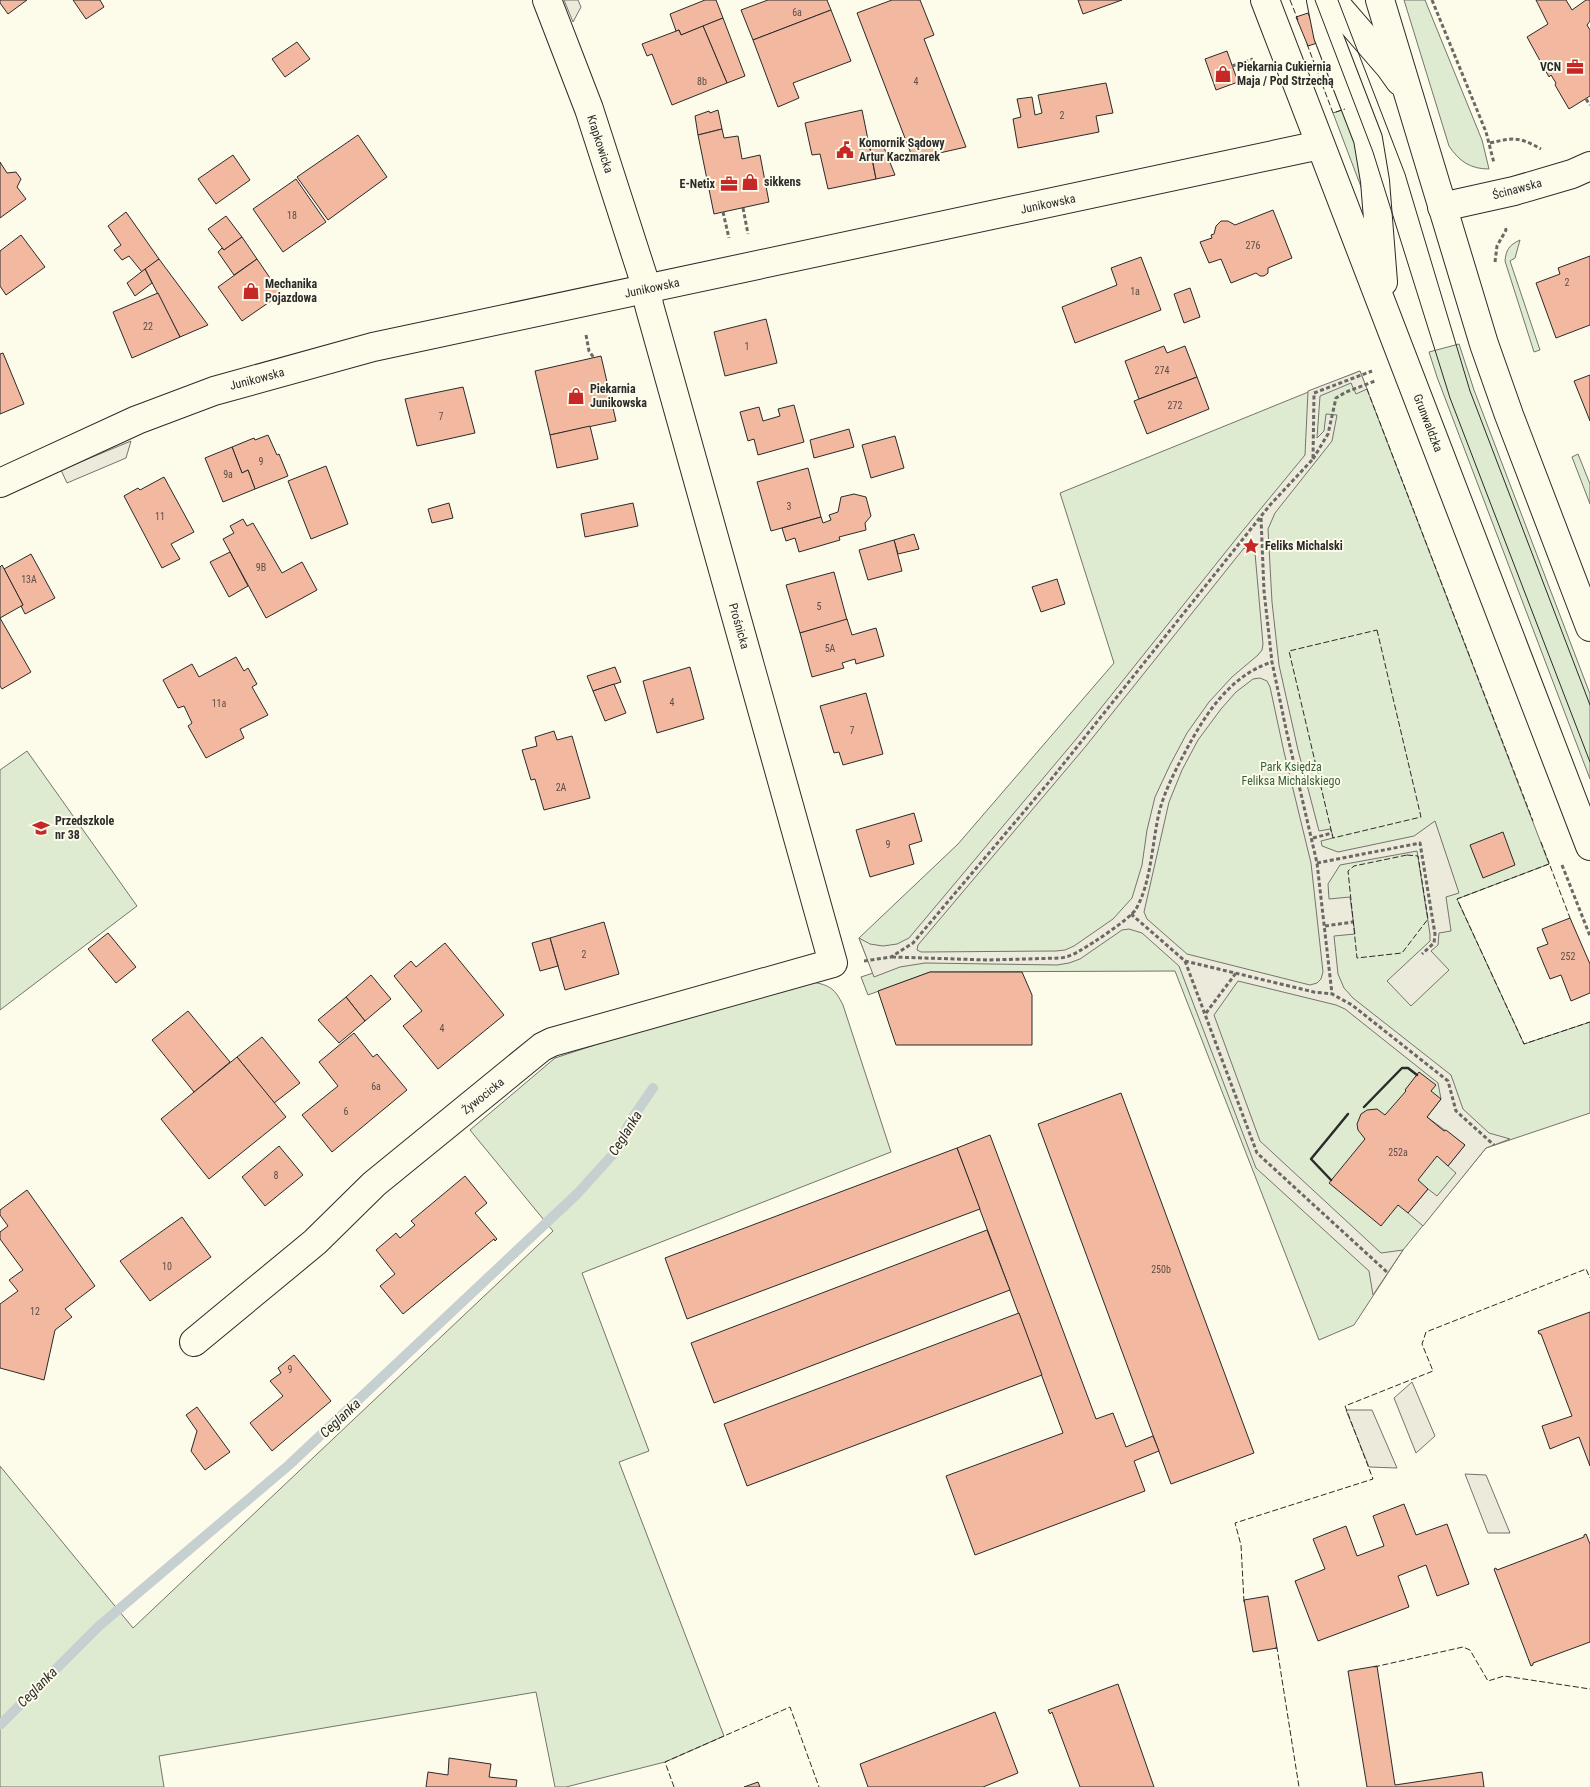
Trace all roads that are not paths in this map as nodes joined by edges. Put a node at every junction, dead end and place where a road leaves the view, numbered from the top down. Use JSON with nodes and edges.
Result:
{"nodes":[{"id":1,"x":547,"y":0,"type":"edge"},
{"id":2,"x":1265,"y":0,"type":"edge"},
{"id":3,"x":1321,"y":0,"type":"edge"},
{"id":4,"x":1332,"y":0,"type":"edge"},
{"id":5,"x":1380,"y":0,"type":"edge"},
{"id":6,"x":1416,"y":114,"type":"junction"},
{"id":7,"x":1320,"y":145,"type":"junction"},
{"id":8,"x":1590,"y":166,"type":"edge"},
{"id":9,"x":1442,"y":207,"type":"junction"},
{"id":10,"x":648,"y":289,"type":"junction"},
{"id":11,"x":1392,"y":330,"type":"junction"},
{"id":12,"x":0,"y":483,"type":"edge"},
{"id":13,"x":1590,"y":627,"type":"edge"},
{"id":14,"x":1590,"y":846,"type":"edge"},
{"id":15,"x":833,"y":963,"type":"joint"},
{"id":16,"x":194,"y":1342,"type":"dead end"}],
"edges":[{"from":1,"to":10,"type":"street","name":"Krapkowicka"},
{"from":2,"to":7,"type":"street","name":"Grunwaldzka"},
{"from":3,"to":11,"type":"street"},
{"from":4,"to":6,"type":"street"},
{"from":5,"to":6,"type":"street"},
{"from":6,"to":9,"type":"street"},
{"from":7,"to":10,"type":"street","name":"Junikowska"},
{"from":7,"to":11,"type":"street","name":"Grunwaldzka"},
{"from":8,"to":9,"type":"street","name":"Ścinawska"},
{"from":9,"to":13,"type":"street"},
{"from":10,"to":12,"type":"street","name":"Junikowska"},
{"from":10,"to":15,"type":"street","name":"Prośnicka"},
{"from":11,"to":14,"type":"street","name":"Grunwaldzka"},
{"from":15,"to":16,"type":"street","name":"Żywocicka"}]}
